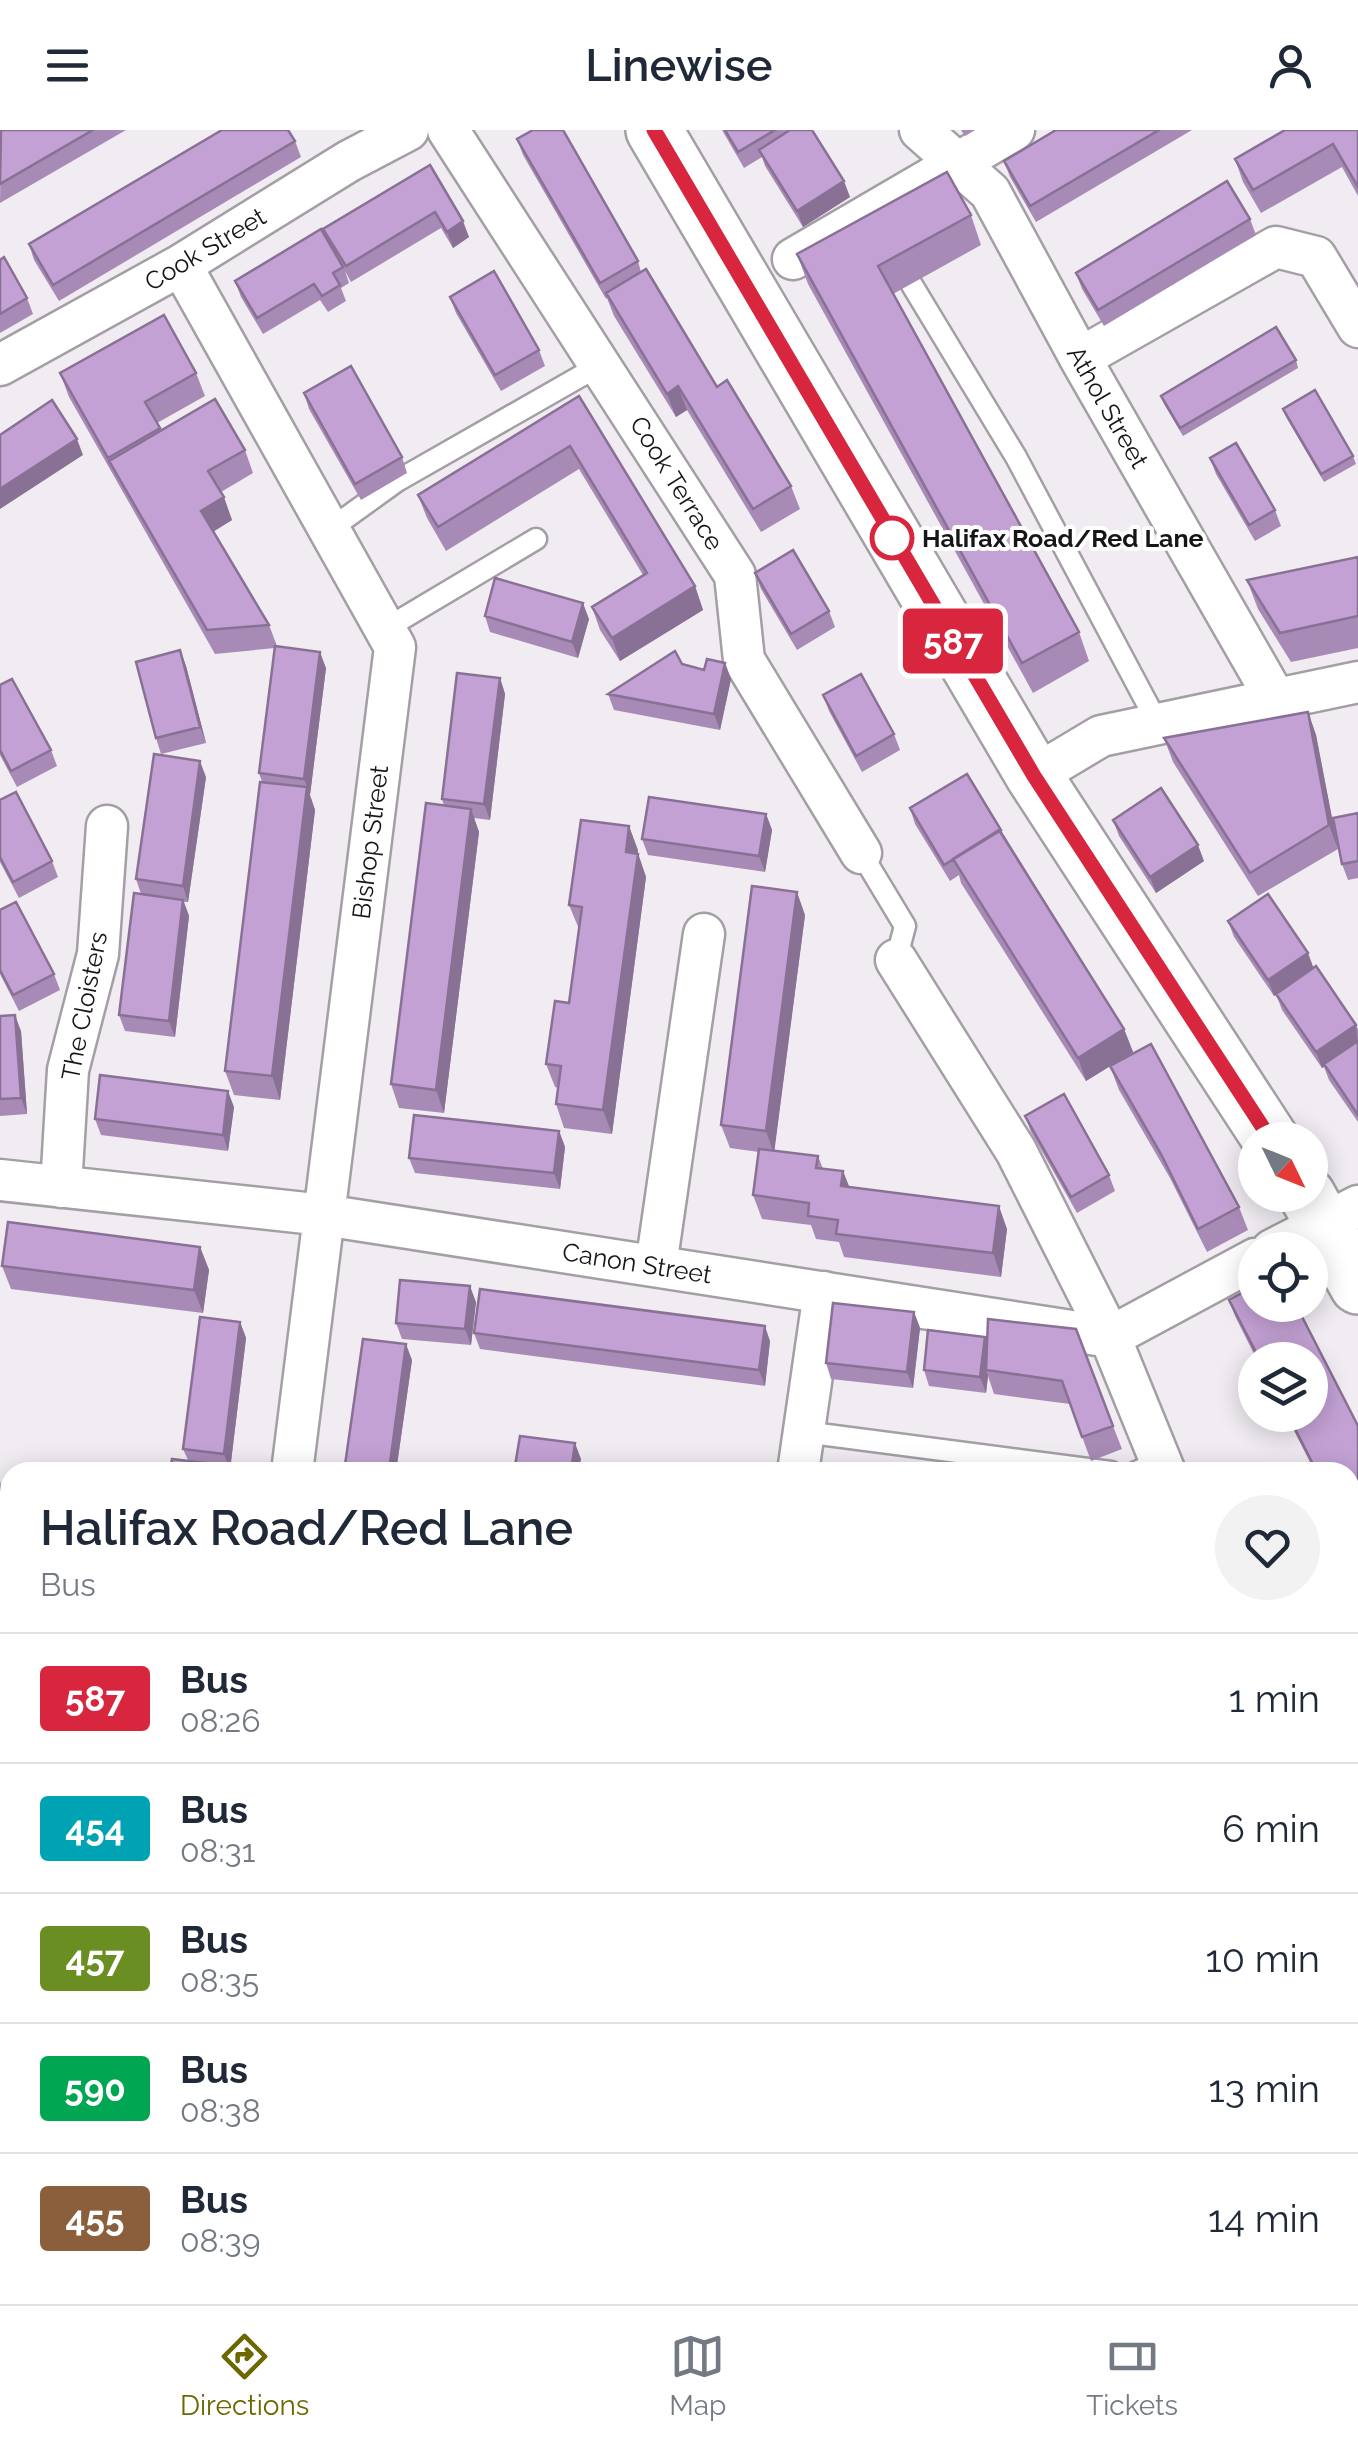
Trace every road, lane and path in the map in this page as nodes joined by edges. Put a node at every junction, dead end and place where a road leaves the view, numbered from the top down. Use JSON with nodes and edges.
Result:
{"nodes":[{"id":1,"x":408,"y":130,"type":"edge"},
{"id":2,"x":448,"y":130,"type":"edge"},
{"id":3,"x":654,"y":130,"type":"edge"},
{"id":4,"x":920,"y":130,"type":"edge"},
{"id":5,"x":1014,"y":130,"type":"edge"},
{"id":6,"x":339,"y":146,"type":"edge"},
{"id":7,"x":955,"y":163,"type":"junction"},
{"id":8,"x":793,"y":259,"type":"dead end"},
{"id":9,"x":180,"y":265,"type":"junction"},
{"id":10,"x":912,"y":285,"type":"edge"},
{"id":11,"x":1358,"y":327,"type":"edge"},
{"id":12,"x":1080,"y":358,"type":"junction"},
{"id":13,"x":602,"y":364,"type":"junction"},
{"id":14,"x":0,"y":365,"type":"edge"},
{"id":15,"x":330,"y":530,"type":"junction"},
{"id":16,"x":536,"y":540,"type":"dead end"},
{"id":17,"x":385,"y":629,"type":"junction"},
{"id":18,"x":1358,"y":682,"type":"edge"},
{"id":19,"x":1276,"y":700,"type":"junction"},
{"id":20,"x":1158,"y":722,"type":"junction"},
{"id":21,"x":1034,"y":776,"type":"junction"},
{"id":22,"x":107,"y":826,"type":"dead end"},
{"id":23,"x":861,"y":854,"type":"joint"},
{"id":24,"x":704,"y":934,"type":"dead end"},
{"id":25,"x":896,"y":960,"type":"joint"},
{"id":26,"x":1260,"y":1122,"type":"edge"},
{"id":27,"x":0,"y":1180,"type":"edge"},
{"id":28,"x":61,"y":1187,"type":"junction"},
{"id":29,"x":1330,"y":1208,"type":"edge"},
{"id":30,"x":324,"y":1215,"type":"junction"},
{"id":31,"x":1297,"y":1232,"type":"edge"},
{"id":32,"x":656,"y":1266,"type":"junction"},
{"id":33,"x":1238,"y":1268,"type":"edge"},
{"id":34,"x":1358,"y":1286,"type":"edge"},
{"id":35,"x":824,"y":1292,"type":"junction"},
{"id":36,"x":1110,"y":1336,"type":"junction"},
{"id":37,"x":804,"y":1432,"type":"junction"},
{"id":38,"x":293,"y":1462,"type":"edge"},
{"id":39,"x":800,"y":1462,"type":"edge"},
{"id":40,"x":1034,"y":1462,"type":"edge"},
{"id":41,"x":1152,"y":1462,"type":"edge"}],
"edges":[{"from":1,"to":6,"type":"street","name":"Cook Street"},
{"from":2,"to":13,"type":"street","name":"Cook Terrace"},
{"from":3,"to":21,"type":"main road"},
{"from":4,"to":7,"type":"street","name":"Athol Street"},
{"from":5,"to":7,"type":"street"},
{"from":6,"to":9,"type":"street","name":"Cook Street"},
{"from":7,"to":8,"type":"street"},
{"from":7,"to":12,"type":"street","name":"Athol Street"},
{"from":9,"to":14,"type":"street","name":"Cook Street"},
{"from":9,"to":15,"type":"street","name":"Bishop Street"},
{"from":10,"to":20,"type":"lane"},
{"from":11,"to":12,"type":"street"},
{"from":12,"to":19,"type":"street","name":"Athol Street"},
{"from":13,"to":15,"type":"lane"},
{"from":13,"to":23,"type":"street","name":"Cook Terrace"},
{"from":15,"to":17,"type":"street","name":"Bishop Street"},
{"from":16,"to":17,"type":"lane"},
{"from":17,"to":30,"type":"street","name":"Bishop Street"},
{"from":18,"to":19,"type":"street"},
{"from":19,"to":20,"type":"street"},
{"from":20,"to":21,"type":"street"},
{"from":21,"to":26,"type":"main road"},
{"from":22,"to":28,"type":"street","name":"The Cloisters"},
{"from":23,"to":25,"type":"lane"},
{"from":24,"to":32,"type":"street"},
{"from":25,"to":36,"type":"street"},
{"from":27,"to":28,"type":"street","name":"Canon Street"},
{"from":28,"to":30,"type":"street","name":"Canon Street"},
{"from":29,"to":31,"type":"street"},
{"from":29,"to":34,"type":"main road"},
{"from":30,"to":32,"type":"street","name":"Canon Street"},
{"from":30,"to":38,"type":"street","name":"Bishop Street"},
{"from":32,"to":35,"type":"street","name":"Canon Street"},
{"from":33,"to":36,"type":"street"},
{"from":35,"to":36,"type":"street","name":"Canon Street"},
{"from":35,"to":37,"type":"street"},
{"from":36,"to":41,"type":"street"},
{"from":37,"to":39,"type":"street"},
{"from":37,"to":40,"type":"lane"}]}
